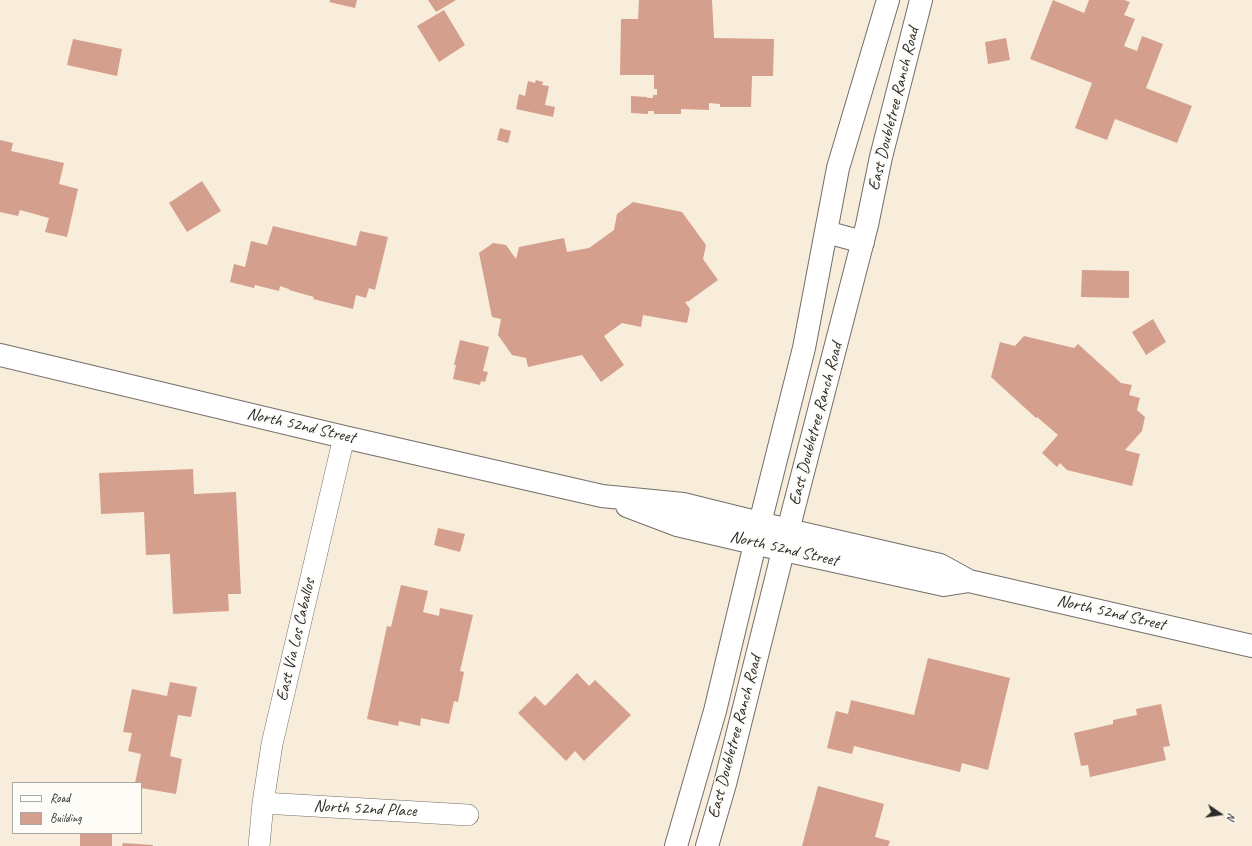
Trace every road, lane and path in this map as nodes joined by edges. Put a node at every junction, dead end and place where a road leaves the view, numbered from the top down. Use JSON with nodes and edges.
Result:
{"nodes":[{"id":1,"x":888,"y":0,"type":"edge"},
{"id":2,"x":921,"y":0,"type":"edge"},
{"id":3,"x":826,"y":232,"type":"junction"},
{"id":4,"x":863,"y":242,"type":"junction"},
{"id":5,"x":0,"y":355,"type":"edge"},
{"id":6,"x":344,"y":437,"type":"junction"},
{"id":7,"x":757,"y":533,"type":"junction"},
{"id":8,"x":786,"y":540,"type":"junction"},
{"id":9,"x":1252,"y":646,"type":"edge"},
{"id":10,"x":263,"y":803,"type":"junction"},
{"id":11,"x":468,"y":815,"type":"dead end"},
{"id":12,"x":259,"y":846,"type":"edge"},
{"id":13,"x":676,"y":846,"type":"edge"},
{"id":14,"x":706,"y":846,"type":"edge"}],
"edges":[{"from":1,"to":3,"type":"main road","name":"East Doubletree Ranch Road"},
{"from":2,"to":4,"type":"main road","name":"East Doubletree Ranch Road"},
{"from":3,"to":4,"type":"main road"},
{"from":3,"to":7,"type":"main road","name":"East Doubletree Ranch Road"},
{"from":4,"to":8,"type":"main road","name":"East Doubletree Ranch Road"},
{"from":5,"to":6,"type":"main road","name":"North 52nd Street"},
{"from":6,"to":7,"type":"main road","name":"North 52nd Street"},
{"from":6,"to":10,"type":"street","name":"East Via Los Caballos"},
{"from":7,"to":8,"type":"main road","name":"North 52nd Street"},
{"from":7,"to":13,"type":"main road","name":"East Doubletree Ranch Road"},
{"from":8,"to":9,"type":"main road","name":"North 52nd Street"},
{"from":8,"to":14,"type":"main road","name":"East Doubletree Ranch Road"},
{"from":10,"to":11,"type":"street","name":"North 52nd Place"},
{"from":10,"to":12,"type":"street","name":"East Via Los Caballos"}]}
